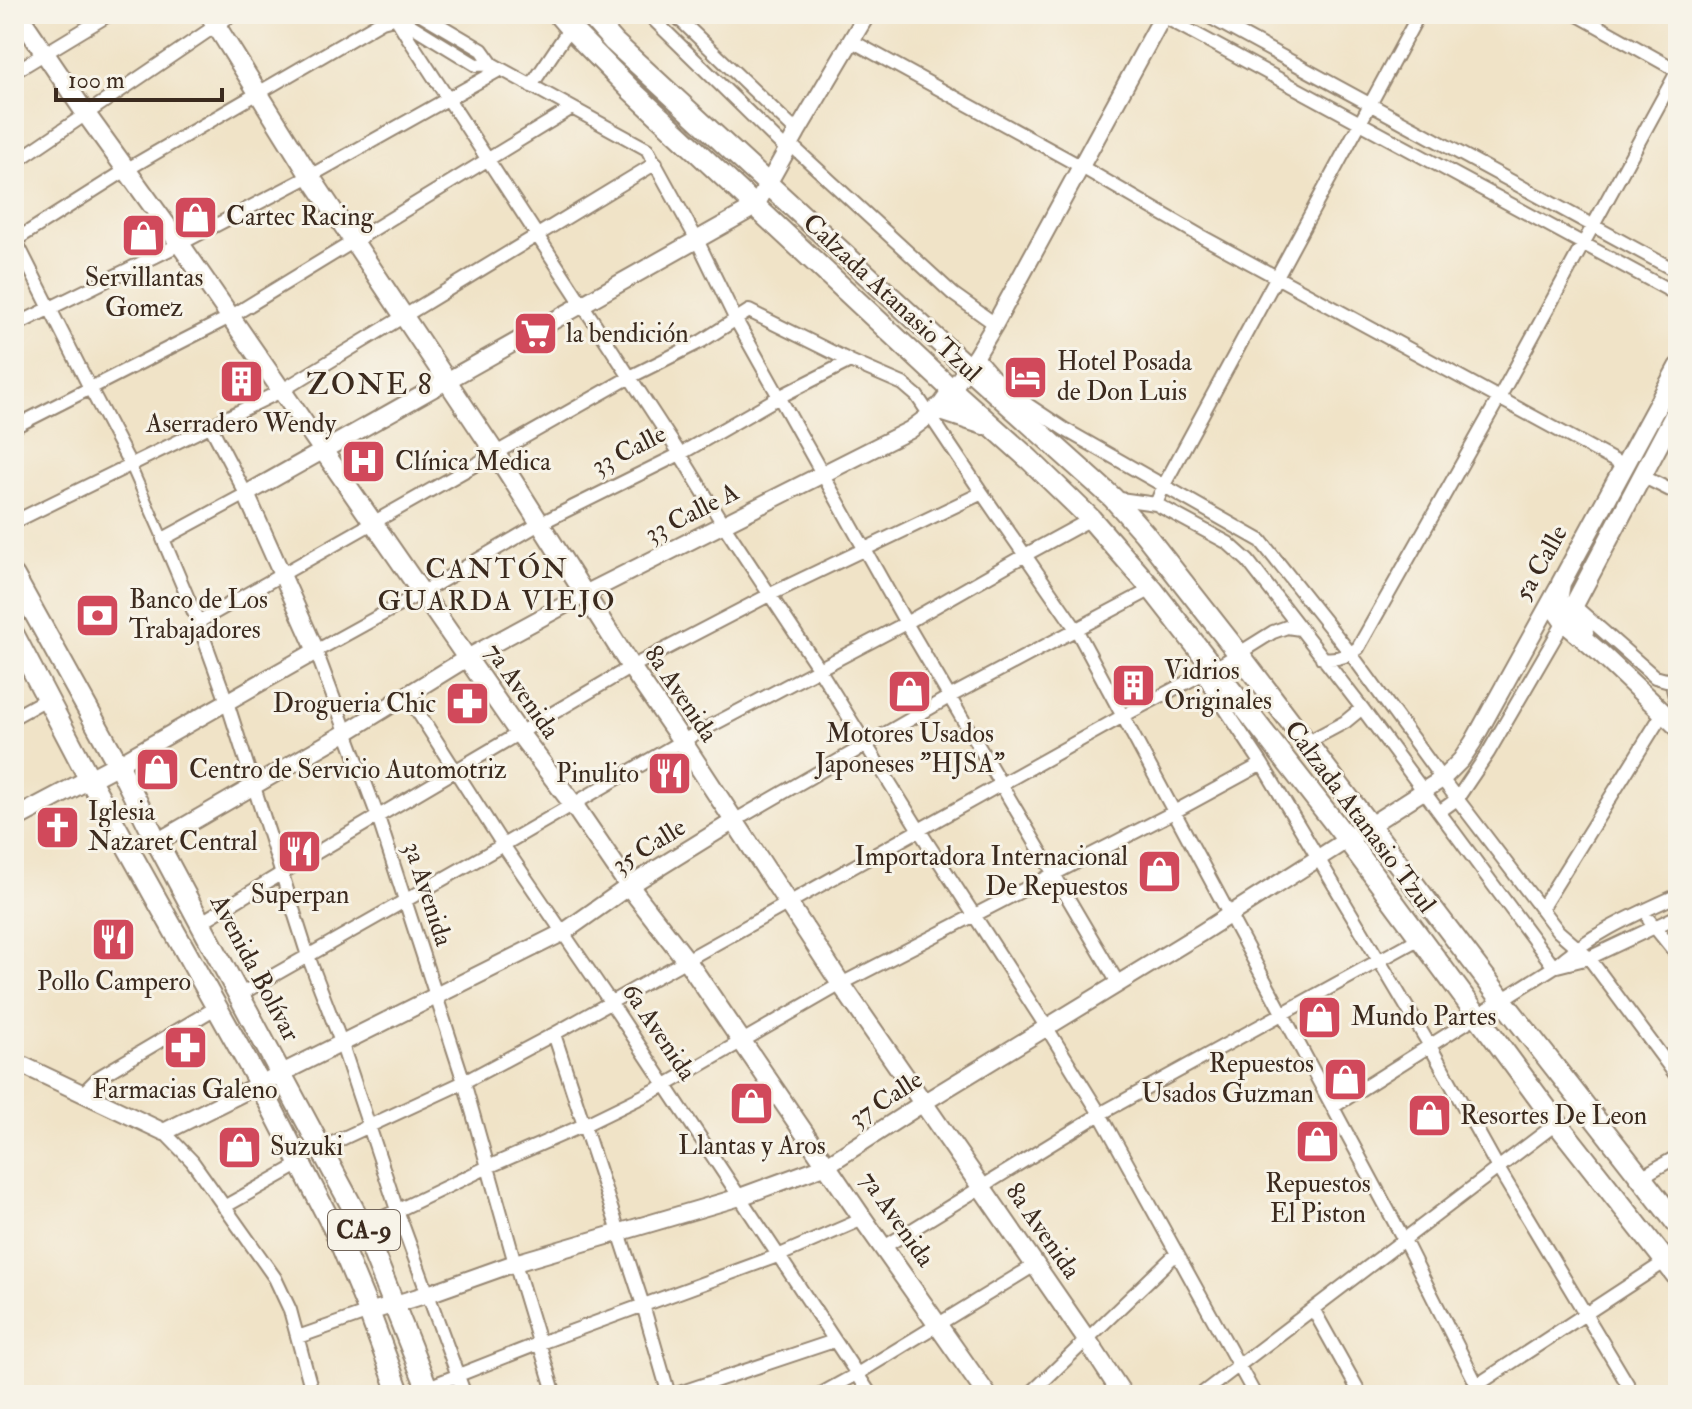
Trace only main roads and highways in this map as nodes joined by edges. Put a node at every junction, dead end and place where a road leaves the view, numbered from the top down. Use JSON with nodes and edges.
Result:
{"nodes":[{"id":1,"x":18,"y":14,"type":"edge"},
{"id":2,"x":589,"y":14,"type":"edge"},
{"id":3,"x":213,"y":20,"type":"edge"},
{"id":4,"x":564,"y":21,"type":"edge"},
{"id":5,"x":1678,"y":367,"type":"edge"},
{"id":6,"x":1678,"y":408,"type":"edge"},
{"id":7,"x":934,"y":413,"type":"road end"},
{"id":8,"x":995,"y":427,"type":"junction"},
{"id":9,"x":14,"y":576,"type":"edge"},
{"id":10,"x":1574,"y":615,"type":"junction"},
{"id":11,"x":14,"y":635,"type":"edge"},
{"id":12,"x":1678,"y":678,"type":"edge"},
{"id":13,"x":1678,"y":696,"type":"edge"},
{"id":14,"x":1678,"y":727,"type":"edge"},
{"id":15,"x":118,"y":764,"type":"junction"},
{"id":16,"x":90,"y":780,"type":"junction"},
{"id":17,"x":14,"y":819,"type":"edge"},
{"id":18,"x":1678,"y":1225,"type":"edge"},
{"id":19,"x":1672,"y":1269,"type":"edge"},
{"id":20,"x":429,"y":1391,"type":"edge"},
{"id":21,"x":400,"y":1395,"type":"edge"},
{"id":22,"x":987,"y":1395,"type":"edge"},
{"id":23,"x":1123,"y":1395,"type":"edge"}],
"edges":[{"from":1,"to":22,"type":"main road","name":"7a Avenida"},
{"from":2,"to":18,"type":"main road","name":"Calzada Atanasio Tzul"},
{"from":3,"to":23,"type":"main road","name":"8a Avenida"},
{"from":4,"to":8,"type":"main road","name":"Calzada Atanasio Tzul"},
{"from":5,"to":10,"type":"main road","name":"5a Calle"},
{"from":6,"to":10,"type":"main road","name":"5a Calle"},
{"from":7,"to":8,"type":"main road"},
{"from":8,"to":19,"type":"main road","name":"Calzada Atanasio Tzul"},
{"from":9,"to":15,"type":"main road","name":"Avenida Bolívar","number":"CA-9"},
{"from":10,"to":14,"type":"main road"},
{"from":11,"to":16,"type":"main road","name":"Avenida Bolívar","number":"CA-9"},
{"from":12,"to":13,"type":"main road"},
{"from":15,"to":16,"type":"main road","name":"33 Calle"},
{"from":15,"to":20,"type":"main road","name":"Avenida Bolívar","number":"CA-9"},
{"from":16,"to":17,"type":"main road","name":"33 Calle"},
{"from":16,"to":21,"type":"main road","name":"Avenida Bolívar","number":"CA-9"}]}
